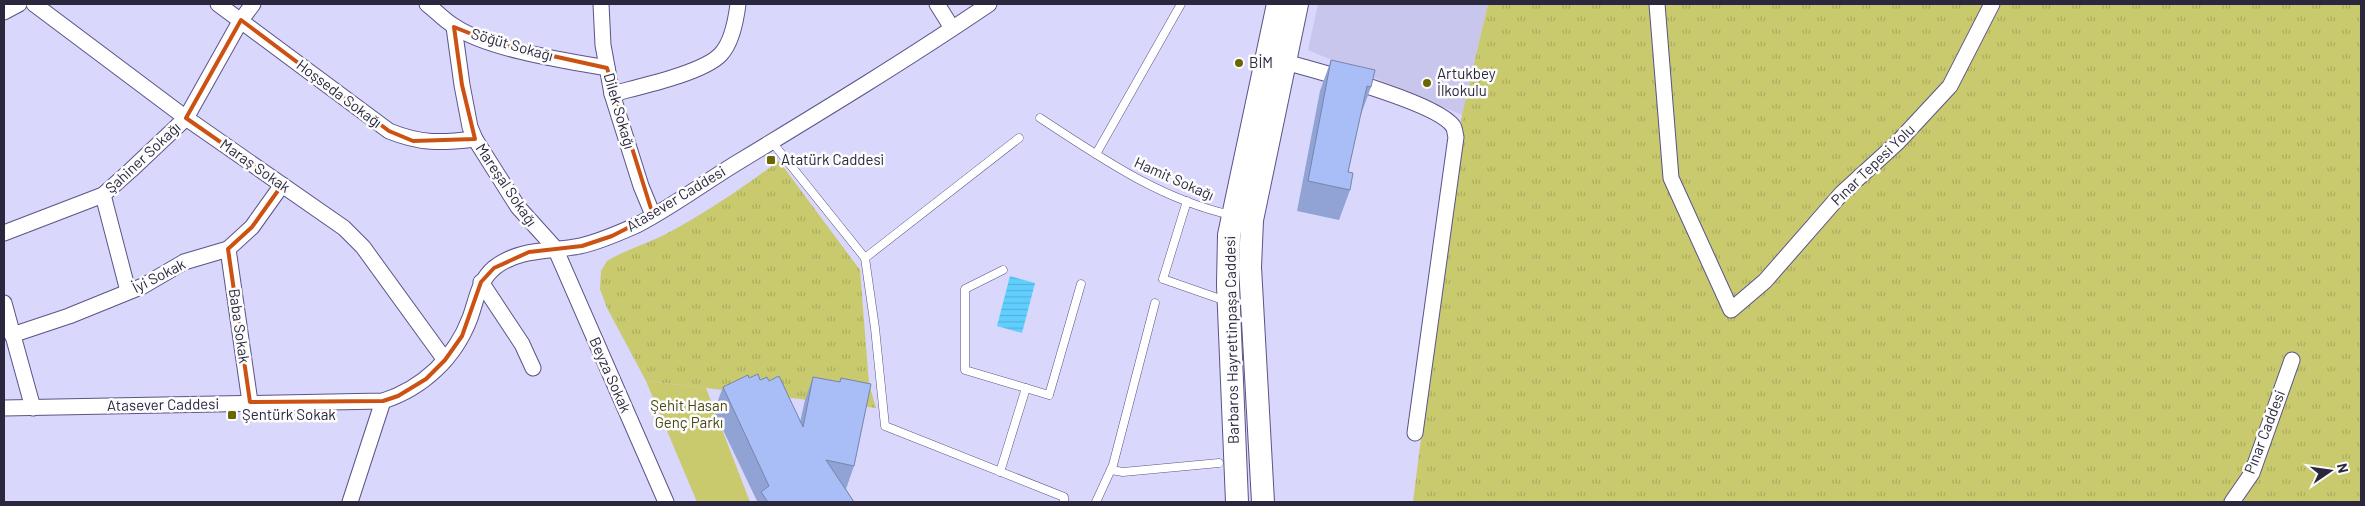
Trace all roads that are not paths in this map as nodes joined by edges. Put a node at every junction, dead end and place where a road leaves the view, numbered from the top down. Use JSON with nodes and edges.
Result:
{"nodes":[{"id":1,"x":19,"y":4,"type":"edge"},
{"id":2,"x":34,"y":4,"type":"edge"},
{"id":3,"x":218,"y":4,"type":"edge"},
{"id":4,"x":252,"y":4,"type":"edge"},
{"id":5,"x":427,"y":4,"type":"edge"},
{"id":6,"x":601,"y":4,"type":"edge"},
{"id":7,"x":738,"y":4,"type":"edge"},
{"id":8,"x":937,"y":4,"type":"edge"},
{"id":9,"x":989,"y":4,"type":"edge"},
{"id":10,"x":1181,"y":4,"type":"edge"},
{"id":11,"x":1278,"y":4,"type":"edge"},
{"id":12,"x":1297,"y":4,"type":"edge"},
{"id":13,"x":1657,"y":4,"type":"edge"},
{"id":14,"x":1992,"y":4,"type":"edge"},
{"id":15,"x":4,"y":12,"type":"edge"},
{"id":16,"x":241,"y":20,"type":"junction"},
{"id":17,"x":454,"y":26,"type":"junction"},
{"id":18,"x":952,"y":28,"type":"junction"},
{"id":19,"x":1285,"y":62,"type":"junction"},
{"id":20,"x":607,"y":68,"type":"junction"},
{"id":21,"x":612,"y":94,"type":"junction"},
{"id":22,"x":186,"y":118,"type":"junction"},
{"id":23,"x":1040,"y":118,"type":"dead end"},
{"id":24,"x":1019,"y":138,"type":"dead end"},
{"id":25,"x":475,"y":139,"type":"junction"},
{"id":26,"x":772,"y":142,"type":"junction"},
{"id":27,"x":1096,"y":154,"type":"junction"},
{"id":28,"x":282,"y":185,"type":"junction"},
{"id":29,"x":103,"y":195,"type":"junction"},
{"id":30,"x":1187,"y":201,"type":"junction"},
{"id":31,"x":653,"y":215,"type":"junction"},
{"id":32,"x":1242,"y":218,"type":"junction"},
{"id":33,"x":4,"y":233,"type":"edge"},
{"id":34,"x":555,"y":248,"type":"junction"},
{"id":35,"x":228,"y":249,"type":"junction"},
{"id":36,"x":864,"y":258,"type":"junction"},
{"id":37,"x":1003,"y":270,"type":"dead end"},
{"id":38,"x":481,"y":282,"type":"junction"},
{"id":39,"x":1081,"y":284,"type":"dead end"},
{"id":40,"x":128,"y":291,"type":"junction"},
{"id":41,"x":1229,"y":302,"type":"junction"},
{"id":42,"x":4,"y":304,"type":"edge"},
{"id":43,"x":1155,"y":304,"type":"dead end"},
{"id":44,"x":12,"y":336,"type":"junction"},
{"id":45,"x":445,"y":360,"type":"junction"},
{"id":46,"x":2292,"y":360,"type":"dead end"},
{"id":47,"x":533,"y":368,"type":"dead end"},
{"id":48,"x":1026,"y":388,"type":"junction"},
{"id":49,"x":383,"y":401,"type":"junction"},
{"id":50,"x":250,"y":402,"type":"junction"},
{"id":51,"x":4,"y":408,"type":"edge"},
{"id":52,"x":34,"y":408,"type":"junction"},
{"id":53,"x":1415,"y":434,"type":"dead end"},
{"id":54,"x":1219,"y":463,"type":"dead end"},
{"id":55,"x":1111,"y":470,"type":"junction"},
{"id":56,"x":1000,"y":472,"type":"junction"},
{"id":57,"x":350,"y":502,"type":"edge"},
{"id":58,"x":666,"y":502,"type":"edge"},
{"id":59,"x":1064,"y":502,"type":"edge"},
{"id":60,"x":1096,"y":502,"type":"edge"},
{"id":61,"x":1237,"y":502,"type":"edge"},
{"id":62,"x":1262,"y":502,"type":"edge"},
{"id":63,"x":2232,"y":502,"type":"edge"}],
"edges":[{"from":1,"to":15,"type":"street"},
{"from":2,"to":22,"type":"street","name":"Maraş Sokak"},
{"from":3,"to":16,"type":"street","name":"Hoşseda Sokağı"},
{"from":4,"to":16,"type":"street","name":"Şahiner Sokağı"},
{"from":5,"to":17,"type":"street","name":"Söğüt Sokağı"},
{"from":6,"to":20,"type":"street","name":"Dilek Sokağı"},
{"from":7,"to":21,"type":"street"},
{"from":8,"to":18,"type":"street"},
{"from":9,"to":18,"type":"street","name":"Atasever Caddesi"},
{"from":10,"to":27,"type":"lane"},
{"from":11,"to":32,"type":"street","name":"Barbaros Hayrettinpaşa Caddesi"},
{"from":12,"to":19,"type":"street","name":"Barbaros Hayrettinpaşa Caddesi"},
{"from":13,"to":14,"type":"street","name":"Pınar Tepesi Yolu"},
{"from":16,"to":22,"type":"street","name":"Şahiner Sokağı"},
{"from":16,"to":25,"type":"street","name":"Hoşseda Sokağı"},
{"from":17,"to":20,"type":"street","name":"Söğüt Sokağı"},
{"from":17,"to":25,"type":"street","name":"Mareşal Sokağı"},
{"from":18,"to":26,"type":"street","name":"Atasever Caddesi"},
{"from":19,"to":32,"type":"street","name":"Barbaros Hayrettinpaşa Caddesi"},
{"from":19,"to":53,"type":"street"},
{"from":20,"to":21,"type":"street","name":"Dilek Sokağı"},
{"from":21,"to":31,"type":"street","name":"Dilek Sokağı"},
{"from":22,"to":28,"type":"street","name":"Maraş Sokak"},
{"from":22,"to":29,"type":"street","name":"Şahiner Sokağı"},
{"from":23,"to":27,"type":"lane","name":"Hamit Sokağı"},
{"from":24,"to":36,"type":"lane"},
{"from":25,"to":34,"type":"street","name":"Mareşal Sokağı"},
{"from":26,"to":31,"type":"street","name":"Atasever Caddesi"},
{"from":26,"to":36,"type":"lane"},
{"from":27,"to":30,"type":"lane","name":"Hamit Sokağı"},
{"from":28,"to":35,"type":"street","name":"İyi Sokak"},
{"from":28,"to":45,"type":"street","name":"Maraş Sokak"},
{"from":29,"to":33,"type":"street","name":"Şahiner Sokağı"},
{"from":29,"to":40,"type":"street"},
{"from":30,"to":32,"type":"lane","name":"Hamit Sokağı"},
{"from":30,"to":41,"type":"lane"},
{"from":31,"to":34,"type":"street","name":"Atasever Caddesi"},
{"from":32,"to":41,"type":"street","name":"Barbaros Hayrettinpaşa Caddesi"},
{"from":32,"to":62,"type":"street","name":"Barbaros Hayrettinpaşa Caddesi"},
{"from":34,"to":38,"type":"street","name":"Atasever Caddesi"},
{"from":34,"to":58,"type":"street","name":"Beyza Sokak"},
{"from":35,"to":40,"type":"street","name":"İyi Sokak"},
{"from":35,"to":50,"type":"street","name":"Baba Sokak"},
{"from":36,"to":56,"type":"lane"},
{"from":37,"to":48,"type":"lane"},
{"from":38,"to":45,"type":"street","name":"Atasever Caddesi"},
{"from":38,"to":47,"type":"street"},
{"from":39,"to":48,"type":"lane"},
{"from":40,"to":44,"type":"street","name":"İyi Sokak"},
{"from":41,"to":61,"type":"street","name":"Barbaros Hayrettinpaşa Caddesi"},
{"from":42,"to":44,"type":"street"},
{"from":43,"to":55,"type":"lane"},
{"from":44,"to":52,"type":"street"},
{"from":45,"to":49,"type":"street","name":"Atasever Caddesi"},
{"from":46,"to":63,"type":"street","name":"Pınar Caddesi"},
{"from":48,"to":56,"type":"lane"},
{"from":49,"to":50,"type":"street","name":"Atasever Caddesi"},
{"from":49,"to":57,"type":"street"},
{"from":50,"to":52,"type":"street","name":"Atasever Caddesi"},
{"from":51,"to":52,"type":"street","name":"Atasever Caddesi"},
{"from":54,"to":55,"type":"lane"},
{"from":55,"to":60,"type":"lane"},
{"from":56,"to":59,"type":"lane"}]}
